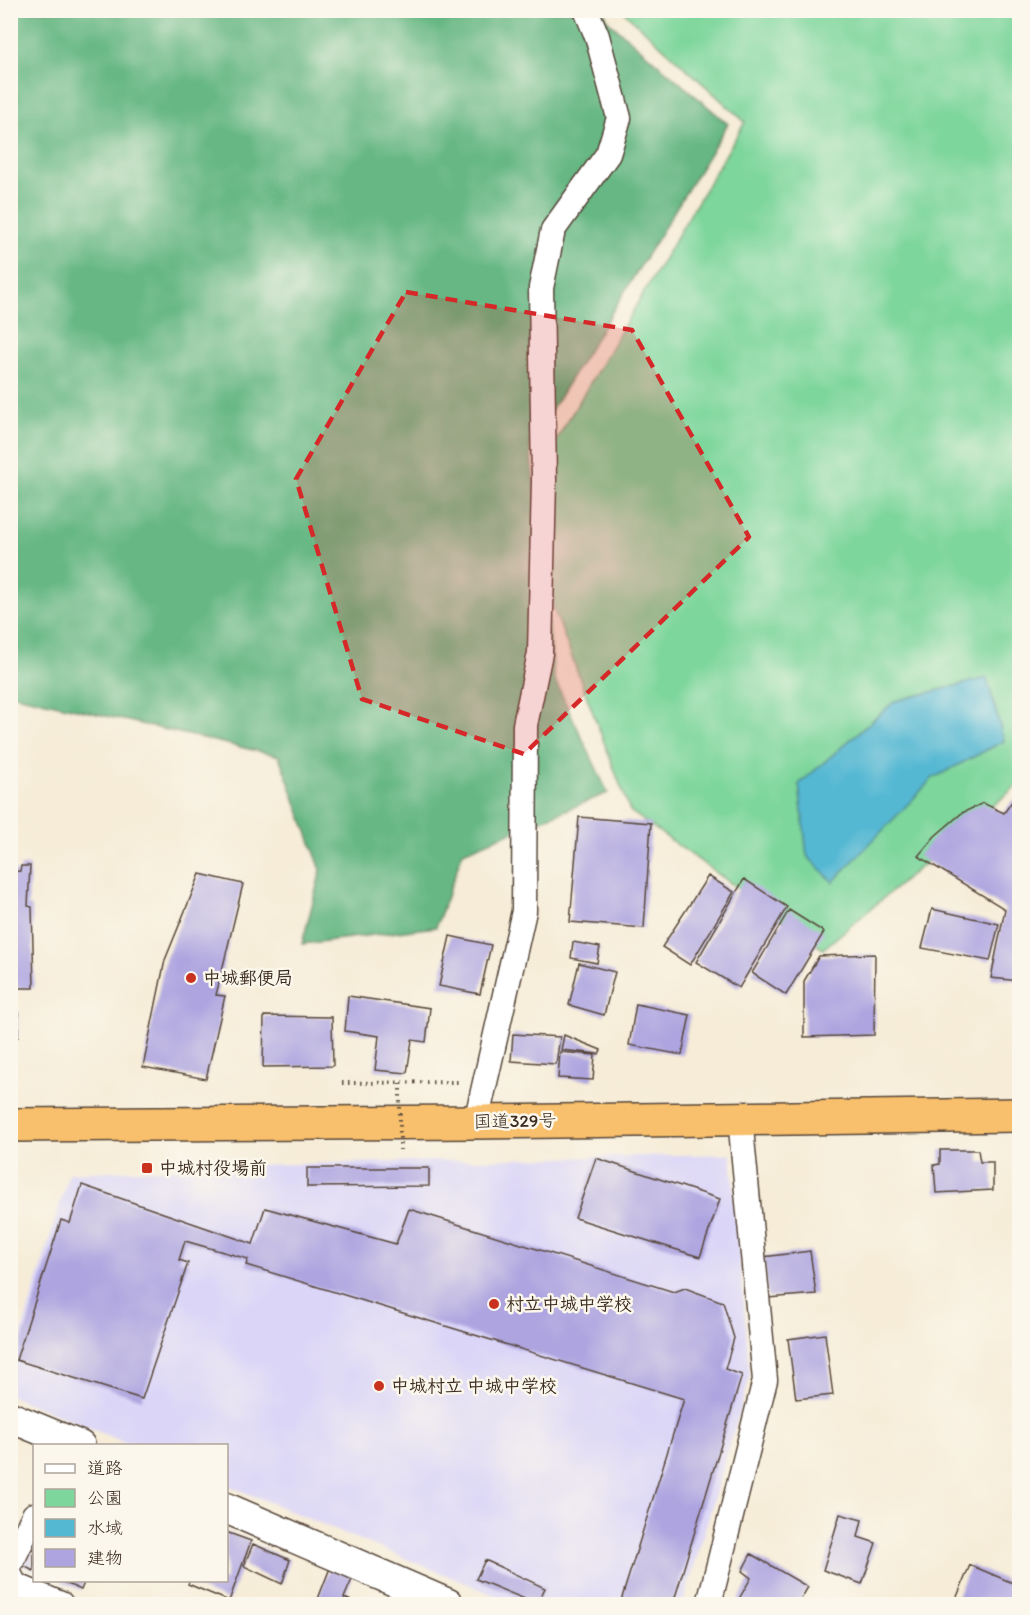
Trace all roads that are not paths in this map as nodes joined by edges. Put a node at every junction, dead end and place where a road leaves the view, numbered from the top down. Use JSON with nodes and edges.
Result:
{"nodes":[{"id":1,"x":586,"y":10,"type":"edge"},
{"id":2,"x":1020,"y":1115,"type":"edge"},
{"id":3,"x":740,"y":1118,"type":"junction"},
{"id":4,"x":476,"y":1122,"type":"junction"},
{"id":5,"x":10,"y":1125,"type":"edge"},
{"id":6,"x":10,"y":1417,"type":"edge"},
{"id":7,"x":72,"y":1444,"type":"edge"},
{"id":8,"x":228,"y":1509,"type":"edge"},
{"id":9,"x":33,"y":1517,"type":"edge"},
{"id":10,"x":10,"y":1565,"type":"edge"},
{"id":11,"x":10,"y":1575,"type":"edge"},
{"id":12,"x":61,"y":1605,"type":"edge"},
{"id":13,"x":448,"y":1605,"type":"edge"},
{"id":14,"x":709,"y":1605,"type":"edge"}],
"edges":[{"from":1,"to":4,"type":"street"},
{"from":2,"to":3,"type":"highway","name":"国道329号"},
{"from":3,"to":4,"type":"highway","name":"国道329号"},
{"from":3,"to":14,"type":"street"},
{"from":4,"to":5,"type":"highway","name":"国道329号"},
{"from":6,"to":7,"type":"street"},
{"from":8,"to":13,"type":"street"},
{"from":9,"to":10,"type":"street"},
{"from":11,"to":12,"type":"street"}]}
